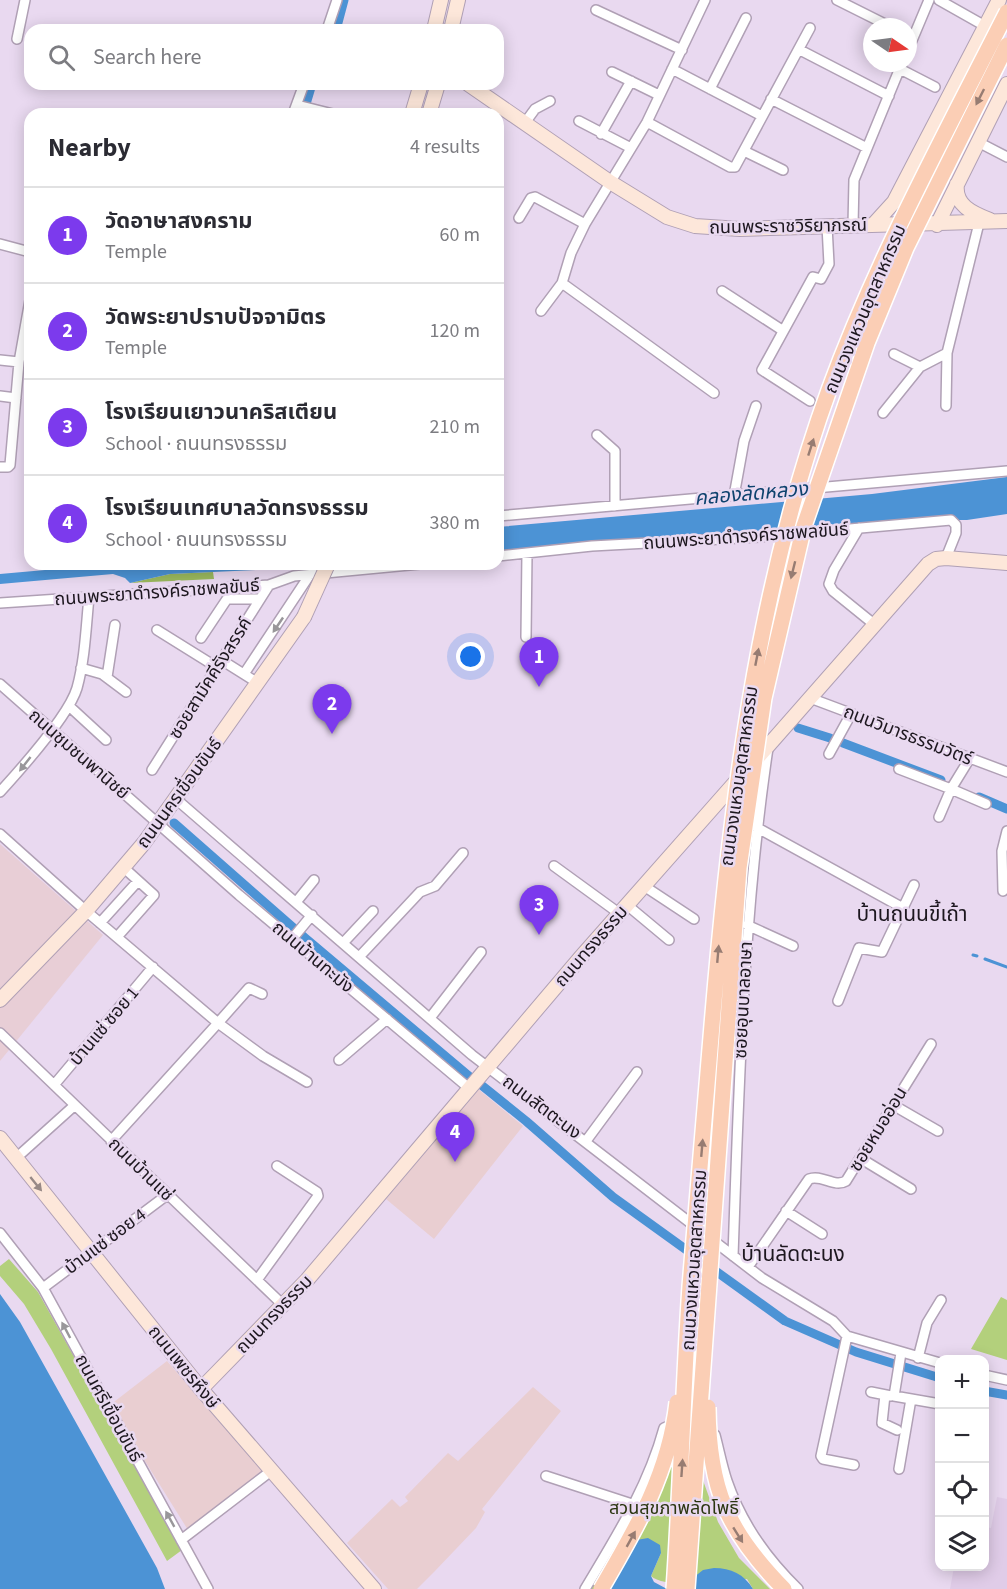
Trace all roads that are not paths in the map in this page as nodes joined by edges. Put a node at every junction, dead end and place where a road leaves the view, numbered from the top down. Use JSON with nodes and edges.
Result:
{"nodes":[{"id":1,"x":25,"y":0,"type":"edge"},
{"id":2,"x":337,"y":0,"type":"edge"},
{"id":3,"x":442,"y":0,"type":"edge"},
{"id":4,"x":705,"y":0,"type":"edge"},
{"id":5,"x":837,"y":0,"type":"edge"},
{"id":6,"x":929,"y":0,"type":"edge"},
{"id":7,"x":939,"y":0,"type":"edge"},
{"id":8,"x":999,"y":0,"type":"edge"},
{"id":9,"x":458,"y":2,"type":"edge"},
{"id":10,"x":596,"y":10,"type":"dead end"},
{"id":11,"x":1007,"y":12,"type":"edge"},
{"id":12,"x":746,"y":18,"type":"dead end"},
{"id":13,"x":873,"y":18,"type":"edge"},
{"id":14,"x":329,"y":24,"type":"edge"},
{"id":15,"x":436,"y":24,"type":"edge"},
{"id":16,"x":452,"y":24,"type":"edge"},
{"id":17,"x":917,"y":25,"type":"edge"},
{"id":18,"x":985,"y":26,"type":"junction"},
{"id":19,"x":810,"y":28,"type":"dead end"},
{"id":20,"x":17,"y":39,"type":"dead end"},
{"id":21,"x":1007,"y":45,"type":"edge"},
{"id":22,"x":682,"y":50,"type":"junction"},
{"id":23,"x":800,"y":50,"type":"junction"},
{"id":24,"x":672,"y":69,"type":"junction"},
{"id":25,"x":612,"y":72,"type":"dead end"},
{"id":26,"x":899,"y":72,"type":"edge"},
{"id":27,"x":911,"y":72,"type":"edge"},
{"id":28,"x":631,"y":81,"type":"junction"},
{"id":29,"x":1007,"y":84,"type":"edge"},
{"id":30,"x":935,"y":87,"type":"dead end"},
{"id":31,"x":710,"y":89,"type":"junction"},
{"id":32,"x":303,"y":90,"type":"edge"},
{"id":33,"x":419,"y":90,"type":"edge"},
{"id":34,"x":436,"y":90,"type":"edge"},
{"id":35,"x":476,"y":90,"type":"edge"},
{"id":36,"x":659,"y":94,"type":"junction"},
{"id":37,"x":889,"y":96,"type":"junction"},
{"id":38,"x":771,"y":99,"type":"junction"},
{"id":39,"x":550,"y":101,"type":"dead end"},
{"id":40,"x":300,"y":108,"type":"edge"},
{"id":41,"x":414,"y":108,"type":"edge"},
{"id":42,"x":431,"y":108,"type":"edge"},
{"id":43,"x":502,"y":108,"type":"edge"},
{"id":44,"x":504,"y":110,"type":"edge"},
{"id":45,"x":762,"y":116,"type":"junction"},
{"id":46,"x":579,"y":121,"type":"dead end"},
{"id":47,"x":647,"y":122,"type":"junction"},
{"id":48,"x":524,"y":124,"type":"junction"},
{"id":49,"x":601,"y":134,"type":"junction"},
{"id":50,"x":978,"y":142,"type":"junction"},
{"id":51,"x":631,"y":148,"type":"junction"},
{"id":52,"x":867,"y":148,"type":"junction"},
{"id":53,"x":744,"y":151,"type":"junction"},
{"id":54,"x":917,"y":157,"type":"junction"},
{"id":55,"x":1007,"y":157,"type":"edge"},
{"id":56,"x":783,"y":170,"type":"dead end"},
{"id":57,"x":609,"y":182,"type":"junction"},
{"id":58,"x":957,"y":184,"type":"junction"},
{"id":59,"x":947,"y":202,"type":"junction"},
{"id":60,"x":519,"y":218,"type":"dead end"},
{"id":61,"x":979,"y":222,"type":"junction"},
{"id":62,"x":1001,"y":222,"type":"edge"},
{"id":63,"x":585,"y":224,"type":"junction"},
{"id":64,"x":874,"y":224,"type":"junction"},
{"id":65,"x":853,"y":225,"type":"junction"},
{"id":66,"x":937,"y":225,"type":"junction"},
{"id":67,"x":827,"y":226,"type":"junction"},
{"id":68,"x":0,"y":244,"type":"edge"},
{"id":69,"x":24,"y":250,"type":"edge"},
{"id":70,"x":562,"y":283,"type":"junction"},
{"id":71,"x":722,"y":291,"type":"dead end"},
{"id":72,"x":541,"y":311,"type":"dead end"},
{"id":73,"x":782,"y":330,"type":"junction"},
{"id":74,"x":24,"y":345,"type":"edge"},
{"id":75,"x":947,"y":353,"type":"junction"},
{"id":76,"x":894,"y":354,"type":"dead end"},
{"id":77,"x":0,"y":360,"type":"edge"},
{"id":78,"x":20,"y":362,"type":"junction"},
{"id":79,"x":920,"y":367,"type":"junction"},
{"id":80,"x":714,"y":393,"type":"dead end"},
{"id":81,"x":0,"y":396,"type":"edge"},
{"id":82,"x":16,"y":398,"type":"junction"},
{"id":83,"x":810,"y":401,"type":"dead end"},
{"id":84,"x":756,"y":406,"type":"dead end"},
{"id":85,"x":946,"y":406,"type":"dead end"},
{"id":86,"x":883,"y":413,"type":"dead end"},
{"id":87,"x":597,"y":435,"type":"dead end"},
{"id":88,"x":0,"y":467,"type":"edge"},
{"id":89,"x":1007,"y":471,"type":"edge"},
{"id":90,"x":734,"y":496,"type":"junction"},
{"id":91,"x":615,"y":506,"type":"junction"},
{"id":92,"x":504,"y":515,"type":"edge"},
{"id":93,"x":859,"y":528,"type":"junction"},
{"id":94,"x":527,"y":553,"type":"junction"},
{"id":95,"x":504,"y":555,"type":"edge"},
{"id":96,"x":946,"y":558,"type":"junction"},
{"id":97,"x":1007,"y":563,"type":"edge"},
{"id":98,"x":325,"y":570,"type":"edge"},
{"id":99,"x":364,"y":570,"type":"edge"},
{"id":100,"x":309,"y":576,"type":"junction"},
{"id":101,"x":269,"y":585,"type":"junction"},
{"id":102,"x":89,"y":597,"type":"junction"},
{"id":103,"x":260,"y":599,"type":"junction"},
{"id":104,"x":0,"y":603,"type":"edge"},
{"id":105,"x":115,"y":625,"type":"dead end"},
{"id":106,"x":874,"y":625,"type":"junction"},
{"id":107,"x":157,"y":630,"type":"dead end"},
{"id":108,"x":201,"y":638,"type":"dead end"},
{"id":109,"x":526,"y":638,"type":"dead end"},
{"id":110,"x":220,"y":664,"type":"junction"},
{"id":111,"x":81,"y":668,"type":"junction"},
{"id":112,"x":244,"y":674,"type":"junction"},
{"id":113,"x":107,"y":677,"type":"junction"},
{"id":114,"x":258,"y":683,"type":"junction"},
{"id":115,"x":0,"y":684,"type":"edge"},
{"id":116,"x":126,"y":692,"type":"dead end"},
{"id":117,"x":810,"y":698,"type":"junction"},
{"id":118,"x":69,"y":706,"type":"junction"},
{"id":119,"x":851,"y":714,"type":"junction"},
{"id":120,"x":51,"y":729,"type":"junction"},
{"id":121,"x":106,"y":740,"type":"dead end"},
{"id":122,"x":768,"y":746,"type":"junction"},
{"id":123,"x":830,"y":754,"type":"dead end"},
{"id":124,"x":970,"y":758,"type":"junction"},
{"id":125,"x":899,"y":769,"type":"dead end"},
{"id":126,"x":152,"y":770,"type":"dead end"},
{"id":127,"x":1007,"y":772,"type":"edge"},
{"id":128,"x":951,"y":789,"type":"junction"},
{"id":129,"x":0,"y":792,"type":"edge"},
{"id":130,"x":176,"y":799,"type":"junction"},
{"id":131,"x":986,"y":804,"type":"dead end"},
{"id":132,"x":939,"y":817,"type":"dead end"},
{"id":133,"x":158,"y":824,"type":"junction"},
{"id":134,"x":756,"y":827,"type":"junction"},
{"id":135,"x":1007,"y":831,"type":"edge"},
{"id":136,"x":0,"y":834,"type":"edge"},
{"id":137,"x":464,"y":853,"type":"dead end"},
{"id":138,"x":554,"y":866,"type":"dead end"},
{"id":139,"x":123,"y":867,"type":"junction"},
{"id":140,"x":314,"y":880,"type":"dead end"},
{"id":141,"x":138,"y":881,"type":"junction"},
{"id":142,"x":914,"y":885,"type":"dead end"},
{"id":143,"x":644,"y":886,"type":"junction"},
{"id":144,"x":1003,"y":891,"type":"dead end"},
{"id":145,"x":297,"y":902,"type":"junction"},
{"id":146,"x":903,"y":908,"type":"junction"},
{"id":147,"x":623,"y":909,"type":"junction"},
{"id":148,"x":86,"y":911,"type":"junction"},
{"id":149,"x":373,"y":911,"type":"dead end"},
{"id":150,"x":312,"y":915,"type":"junction"},
{"id":151,"x":694,"y":919,"type":"dead end"},
{"id":152,"x":100,"y":923,"type":"junction"},
{"id":153,"x":747,"y":925,"type":"junction"},
{"id":154,"x":117,"y":937,"type":"junction"},
{"id":155,"x":293,"y":938,"type":"junction"},
{"id":156,"x":669,"y":940,"type":"dead end"},
{"id":157,"x":344,"y":942,"type":"junction"},
{"id":158,"x":793,"y":946,"type":"dead end"},
{"id":159,"x":481,"y":952,"type":"dead end"},
{"id":160,"x":360,"y":957,"type":"junction"},
{"id":161,"x":153,"y":967,"type":"junction"},
{"id":162,"x":262,"y":994,"type":"dead end"},
{"id":163,"x":0,"y":1000,"type":"edge"},
{"id":164,"x":838,"y":1001,"type":"dead end"},
{"id":165,"x":430,"y":1018,"type":"junction"},
{"id":166,"x":387,"y":1019,"type":"junction"},
{"id":167,"x":218,"y":1023,"type":"junction"},
{"id":168,"x":0,"y":1033,"type":"edge"},
{"id":169,"x":931,"y":1044,"type":"dead end"},
{"id":170,"x":339,"y":1060,"type":"dead end"},
{"id":171,"x":488,"y":1067,"type":"junction"},
{"id":172,"x":637,"y":1072,"type":"dead end"},
{"id":173,"x":307,"y":1082,"type":"dead end"},
{"id":174,"x":54,"y":1085,"type":"junction"},
{"id":175,"x":470,"y":1089,"type":"junction"},
{"id":176,"x":75,"y":1105,"type":"junction"},
{"id":177,"x":892,"y":1105,"type":"junction"},
{"id":178,"x":938,"y":1131,"type":"dead end"},
{"id":179,"x":0,"y":1138,"type":"edge"},
{"id":180,"x":111,"y":1141,"type":"junction"},
{"id":181,"x":586,"y":1142,"type":"junction"},
{"id":182,"x":860,"y":1158,"type":"junction"},
{"id":183,"x":15,"y":1159,"type":"junction"},
{"id":184,"x":277,"y":1166,"type":"dead end"},
{"id":185,"x":911,"y":1189,"type":"dead end"},
{"id":186,"x":167,"y":1194,"type":"junction"},
{"id":187,"x":786,"y":1211,"type":"junction"},
{"id":188,"x":0,"y":1233,"type":"edge"},
{"id":189,"x":822,"y":1234,"type":"dead end"},
{"id":190,"x":91,"y":1252,"type":"junction"},
{"id":191,"x":733,"y":1256,"type":"junction"},
{"id":192,"x":748,"y":1267,"type":"junction"},
{"id":193,"x":257,"y":1280,"type":"junction"},
{"id":194,"x":43,"y":1288,"type":"junction"},
{"id":195,"x":690,"y":1290,"type":"junction"},
{"id":196,"x":709,"y":1293,"type":"junction"},
{"id":197,"x":941,"y":1300,"type":"dead end"},
{"id":198,"x":283,"y":1305,"type":"junction"},
{"id":199,"x":847,"y":1339,"type":"junction"},
{"id":200,"x":901,"y":1356,"type":"junction"},
{"id":201,"x":918,"y":1358,"type":"junction"},
{"id":202,"x":935,"y":1362,"type":"edge"},
{"id":203,"x":989,"y":1376,"type":"edge"},
{"id":204,"x":1007,"y":1380,"type":"edge"},
{"id":205,"x":201,"y":1389,"type":"junction"},
{"id":206,"x":871,"y":1392,"type":"dead end"},
{"id":207,"x":889,"y":1395,"type":"junction"},
{"id":208,"x":911,"y":1399,"type":"junction"},
{"id":209,"x":935,"y":1403,"type":"edge"},
{"id":210,"x":897,"y":1430,"type":"dead end"},
{"id":211,"x":854,"y":1465,"type":"dead end"},
{"id":212,"x":899,"y":1469,"type":"dead end"},
{"id":213,"x":271,"y":1471,"type":"junction"},
{"id":214,"x":546,"y":1476,"type":"dead end"},
{"id":215,"x":635,"y":1505,"type":"junction"},
{"id":216,"x":181,"y":1540,"type":"junction"},
{"id":217,"x":208,"y":1589,"type":"edge"},
{"id":218,"x":374,"y":1589,"type":"edge"},
{"id":219,"x":585,"y":1589,"type":"edge"},
{"id":220,"x":601,"y":1589,"type":"edge"},
{"id":221,"x":674,"y":1589,"type":"edge"},
{"id":222,"x":687,"y":1589,"type":"edge"},
{"id":223,"x":784,"y":1589,"type":"edge"},
{"id":224,"x":798,"y":1589,"type":"edge"}],
"edges":[{"from":1,"to":20,"type":"street"},
{"from":2,"to":14,"type":"street"},
{"from":3,"to":9,"type":"main road"},
{"from":3,"to":15,"type":"main road"},
{"from":4,"to":22,"type":"street"},
{"from":5,"to":13,"type":"street"},
{"from":6,"to":17,"type":"street"},
{"from":7,"to":18,"type":"street"},
{"from":8,"to":18,"type":"main road","name":"ถนนวงแหวนอุตสาหกรรม"},
{"from":9,"to":16,"type":"main road"},
{"from":10,"to":22,"type":"street"},
{"from":195,"to":11,"type":"main road","name":"ถนนวงแหวนอุตสาหกรรม","one_way":true,"bridge":true},
{"from":12,"to":31,"type":"street"},
{"from":18,"to":54,"type":"main road","name":"ถนนวงแหวนอุตสาหกรรม"},
{"from":19,"to":23,"type":"street"},
{"from":21,"to":196,"type":"main road","name":"ถนนวงแหวนอุตสาหกรรม","one_way":true,"bridge":true},
{"from":22,"to":24,"type":"street"},
{"from":23,"to":37,"type":"street"},
{"from":23,"to":38,"type":"street"},
{"from":24,"to":31,"type":"street"},
{"from":24,"to":36,"type":"street"},
{"from":25,"to":28,"type":"street"},
{"from":26,"to":37,"type":"street"},
{"from":27,"to":30,"type":"street"},
{"from":28,"to":36,"type":"street"},
{"from":28,"to":49,"type":"street"},
{"from":29,"to":50,"type":"main road","name":"ถนนวงแหวนอุตสาหกรรม"},
{"from":31,"to":45,"type":"street"},
{"from":32,"to":40,"type":"street"},
{"from":33,"to":41,"type":"main road"},
{"from":34,"to":42,"type":"main road"},
{"from":35,"to":43,"type":"main road","name":"ถนนพระราชวิริยาภรณ์"},
{"from":36,"to":47,"type":"street"},
{"from":37,"to":52,"type":"street"},
{"from":38,"to":45,"type":"street"},
{"from":38,"to":52,"type":"street"},
{"from":39,"to":48,"type":"street"},
{"from":44,"to":48,"type":"main road","name":"ถนนพระราชวิริยาภรณ์"},
{"from":45,"to":53,"type":"street"},
{"from":46,"to":49,"type":"street"},
{"from":47,"to":51,"type":"street"},
{"from":47,"to":53,"type":"street"},
{"from":48,"to":57,"type":"main road","name":"ถนนพระราชวิริยาภรณ์"},
{"from":49,"to":51,"type":"street"},
{"from":50,"to":55,"type":"street"},
{"from":50,"to":58,"type":"main road","name":"ถนนวงแหวนอุตสาหกรรม"},
{"from":51,"to":57,"type":"street"},
{"from":52,"to":65,"type":"street"},
{"from":53,"to":56,"type":"street"},
{"from":54,"to":59,"type":"main road"},
{"from":54,"to":64,"type":"main road","name":"ถนนวงแหวนอุตสาหกรรม"},
{"from":57,"to":63,"type":"street"},
{"from":57,"to":67,"type":"main road","name":"ถนนพระราชวิริยาภรณ์"},
{"from":58,"to":59,"type":"main road","name":"ถนนวงแหวนอุตสาหกรรม"},
{"from":58,"to":62,"type":"main road"},
{"from":59,"to":66,"type":"main road","name":"ถนนวงแหวนอุตสาหกรรม"},
{"from":60,"to":63,"type":"street"},
{"from":61,"to":62,"type":"main road","name":"ถนนพระราชวิริยาภรณ์"},
{"from":61,"to":66,"type":"main road","name":"ถนนพระราชวิริยาภรณ์"},
{"from":61,"to":75,"type":"street"},
{"from":63,"to":70,"type":"street"},
{"from":64,"to":65,"type":"main road","name":"ถนนพระราชวิริยาภรณ์"},
{"from":64,"to":66,"type":"main road","name":"ถนนพระราชวิริยาภรณ์"},
{"from":65,"to":67,"type":"main road","name":"ถนนพระราชวิริยาภรณ์"},
{"from":67,"to":73,"type":"street"},
{"from":68,"to":69,"type":"street"},
{"from":70,"to":72,"type":"street"},
{"from":70,"to":80,"type":"street"},
{"from":71,"to":73,"type":"street"},
{"from":73,"to":83,"type":"street"},
{"from":74,"to":78,"type":"street"},
{"from":75,"to":79,"type":"street"},
{"from":75,"to":85,"type":"street"},
{"from":76,"to":79,"type":"street"},
{"from":77,"to":78,"type":"street"},
{"from":78,"to":82,"type":"street"},
{"from":79,"to":86,"type":"street"},
{"from":81,"to":82,"type":"street"},
{"from":82,"to":88,"type":"street"},
{"from":84,"to":90,"type":"street"},
{"from":87,"to":91,"type":"street"},
{"from":89,"to":90,"type":"street"},
{"from":90,"to":91,"type":"street"},
{"from":91,"to":92,"type":"street"},
{"from":93,"to":94,"type":"street","name":"ถนนพระยาดำรงค์ราชพลขันธ์"},
{"from":93,"to":96,"type":"street","name":"ถนนพระยาดำรงค์ราชพลขันธ์"},
{"from":93,"to":106,"type":"street"},
{"from":94,"to":95,"type":"street","name":"ถนนพระยาดำรงค์ราชพลขันธ์"},
{"from":94,"to":109,"type":"street"},
{"from":96,"to":97,"type":"main road"},
{"from":96,"to":106,"type":"main road","name":"ถนนทรงธรรม"},
{"from":98,"to":114,"type":"main road","name":"ถนนนครเขื่อนขันธ์","bridge":true},
{"from":99,"to":100,"type":"street","name":"ถนนพระยาดำรงค์ราชพลขันธ์"},
{"from":100,"to":101,"type":"street","name":"ถนนพระยาดำรงค์ราชพลขันธ์"},
{"from":100,"to":112,"type":"street","one_way":true},
{"from":101,"to":102,"type":"street","name":"ถนนพระยาดำรงค์ราชพลขันธ์"},
{"from":101,"to":103,"type":"street","name":"ซอยสามัคคีรังสรรค์"},
{"from":102,"to":104,"type":"street","name":"ถนนพระยาดำรงค์ราชพลขันธ์"},
{"from":102,"to":111,"type":"street"},
{"from":103,"to":108,"type":"street"},
{"from":103,"to":110,"type":"street","name":"ซอยสามัคคีรังสรรค์"},
{"from":105,"to":113,"type":"street"},
{"from":106,"to":117,"type":"main road","name":"ถนนทรงธรรม"},
{"from":107,"to":110,"type":"street"},
{"from":110,"to":112,"type":"street"},
{"from":110,"to":126,"type":"street","name":"ซอยสามัคคีรังสรรค์"},
{"from":111,"to":113,"type":"street"},
{"from":111,"to":118,"type":"street"},
{"from":112,"to":114,"type":"street"},
{"from":113,"to":116,"type":"street"},
{"from":114,"to":130,"type":"main road","name":"ถนนนครเขื่อนขันธ์"},
{"from":115,"to":120,"type":"street","name":"ถนนชุมชนพานิชย์"},
{"from":117,"to":119,"type":"street","name":"ถนนวิมารธรรมวัตร์"},
{"from":117,"to":122,"type":"main road","name":"ถนนทรงธรรม"},
{"from":118,"to":120,"type":"street"},
{"from":118,"to":121,"type":"street"},
{"from":119,"to":123,"type":"street"},
{"from":119,"to":124,"type":"street","name":"ถนนวิมารธรรมวัตร์"},
{"from":120,"to":129,"type":"street","one_way":true},
{"from":120,"to":133,"type":"street","name":"ถนนชุมชนพานิชย์"},
{"from":122,"to":134,"type":"street","name":"ซอยอุนบาลอาษา"},
{"from":122,"to":143,"type":"main road","name":"ถนนทรงธรรม"},
{"from":124,"to":127,"type":"street","name":"ถนนวิมารธรรมวัตร์"},
{"from":124,"to":128,"type":"street"},
{"from":125,"to":128,"type":"street"},
{"from":128,"to":131,"type":"street"},
{"from":128,"to":132,"type":"street"},
{"from":130,"to":133,"type":"main road","name":"ถนนนครเขื่อนขันธ์"},
{"from":130,"to":145,"type":"street","name":"ถนนสัตตะนง"},
{"from":133,"to":139,"type":"main road","name":"ถนนนครเขื่อนขันธ์"},
{"from":133,"to":155,"type":"street","name":"ถนนบ้านทะมัง"},
{"from":134,"to":146,"type":"street"},
{"from":134,"to":153,"type":"street","name":"ซอยอุนบาลอาษา"},
{"from":135,"to":144,"type":"street"},
{"from":136,"to":148,"type":"street"},
{"from":137,"to":160,"type":"street"},
{"from":138,"to":147,"type":"street"},
{"from":139,"to":141,"type":"street"},
{"from":139,"to":148,"type":"main road","name":"ถนนนครเขื่อนขันธ์"},
{"from":140,"to":145,"type":"street"},
{"from":141,"to":152,"type":"street"},
{"from":141,"to":154,"type":"street"},
{"from":142,"to":146,"type":"street"},
{"from":143,"to":147,"type":"main road","name":"ถนนทรงธรรม"},
{"from":143,"to":151,"type":"street"},
{"from":145,"to":150,"type":"street","name":"ถนนสัตตะนง"},
{"from":146,"to":164,"type":"street"},
{"from":147,"to":156,"type":"street"},
{"from":147,"to":171,"type":"main road","name":"ถนนทรงธรรม"},
{"from":148,"to":152,"type":"street"},
{"from":148,"to":163,"type":"main road","name":"ถนนนครเขื่อนขันธ์"},
{"from":149,"to":157,"type":"street"},
{"from":150,"to":155,"type":"street"},
{"from":150,"to":157,"type":"street","name":"ถนนสัตตะนง"},
{"from":152,"to":154,"type":"street"},
{"from":153,"to":158,"type":"street"},
{"from":153,"to":191,"type":"street","name":"ซอยอุนบาลอาษา"},
{"from":154,"to":161,"type":"street"},
{"from":155,"to":166,"type":"street","name":"ถนนบ้านทะมัง"},
{"from":157,"to":160,"type":"street","name":"ถนนสัตตะนง"},
{"from":159,"to":165,"type":"street"},
{"from":160,"to":165,"type":"street","name":"ถนนสัตตะนง"},
{"from":161,"to":167,"type":"street"},
{"from":161,"to":174,"type":"street","name":"บ้านแซ่ ซอย 1"},
{"from":162,"to":167,"type":"street"},
{"from":165,"to":171,"type":"street","name":"ถนนสัตตะนง"},
{"from":166,"to":170,"type":"street"},
{"from":166,"to":175,"type":"street","name":"ถนนบ้านทะมัง"},
{"from":167,"to":173,"type":"street"},
{"from":167,"to":180,"type":"street"},
{"from":168,"to":174,"type":"street","name":"ถนนบ้านแซ่"},
{"from":169,"to":177,"type":"street","name":"ซอยหมออ่อน"},
{"from":171,"to":175,"type":"main road","name":"ถนนทรงธรรม"},
{"from":171,"to":181,"type":"street","name":"ถนนสัตตะนง"},
{"from":172,"to":181,"type":"street"},
{"from":174,"to":176,"type":"street","name":"ถนนบ้านแซ่"},
{"from":175,"to":198,"type":"main road","name":"ถนนทรงธรรม"},
{"from":176,"to":180,"type":"street","name":"ถนนบ้านแซ่"},
{"from":176,"to":183,"type":"street"},
{"from":177,"to":178,"type":"street"},
{"from":177,"to":182,"type":"street","name":"ซอยหมออ่อน"},
{"from":179,"to":183,"type":"main road","name":"ถนนเพชรหึงษ์"},
{"from":180,"to":186,"type":"street","name":"ถนนบ้านแซ่"},
{"from":181,"to":191,"type":"street","name":"ถนนสัตตะนง"},
{"from":182,"to":185,"type":"street"},
{"from":182,"to":187,"type":"street","name":"ซอยหมออ่อน"},
{"from":183,"to":190,"type":"main road","name":"ถนนเพชรหึงษ์","one_way":true},
{"from":184,"to":193,"type":"street"},
{"from":186,"to":190,"type":"street","name":"บ้านแซ่ ซอย 4"},
{"from":186,"to":193,"type":"street","name":"ถนนบ้านแซ่"},
{"from":187,"to":189,"type":"street"},
{"from":187,"to":192,"type":"street","name":"ซอยหมออ่อน"},
{"from":188,"to":194,"type":"street","name":"ถนนศรีเขื่อนขันธ์"},
{"from":190,"to":194,"type":"street","name":"บ้านแซ่ ซอย 4"},
{"from":190,"to":205,"type":"main road","name":"ถนนเพชรหึงษ์"},
{"from":191,"to":192,"type":"street","name":"ถนนสัตตะนง"},
{"from":192,"to":199,"type":"street","name":"ถนนสัตตะนง"},
{"from":193,"to":198,"type":"street","name":"ถนนบ้านแซ่"},
{"from":216,"to":194,"type":"street","name":"ถนนศรีเขื่อนขันธ์","one_way":true},
{"from":220,"to":195,"type":"main road","one_way":true,"bridge":true},
{"from":221,"to":195,"type":"main road","name":"ถนนวงแหวนอุตสาหกรรม","one_way":true,"bridge":true},
{"from":196,"to":222,"type":"main road","name":"ถนนวงแหวนอุตสาหกรรม","bridge":true},
{"from":196,"to":223,"type":"main road","one_way":true,"bridge":true},
{"from":197,"to":201,"type":"street"},
{"from":198,"to":205,"type":"main road","name":"ถนนทรงธรรม"},
{"from":199,"to":200,"type":"street","name":"ถนนสัตตะนง"},
{"from":199,"to":211,"type":"street"},
{"from":200,"to":201,"type":"street","name":"ถนนสัตตะนง"},
{"from":200,"to":207,"type":"street"},
{"from":201,"to":202,"type":"street","name":"ถนนสัตตะนง"},
{"from":203,"to":204,"type":"street"},
{"from":205,"to":213,"type":"main road","name":"ถนนเพชรหึงษ์"},
{"from":206,"to":207,"type":"street"},
{"from":207,"to":208,"type":"street"},
{"from":207,"to":210,"type":"street"},
{"from":208,"to":209,"type":"street"},
{"from":208,"to":212,"type":"street"},
{"from":213,"to":216,"type":"street"},
{"from":213,"to":218,"type":"main road","name":"ถนนเพชรหึงษ์"},
{"from":214,"to":215,"type":"street"},
{"from":215,"to":219,"type":"street"},
{"from":215,"to":224,"type":"street"},
{"from":216,"to":217,"type":"street","name":"ถนนศรีเขื่อนขันธ์"}]}
